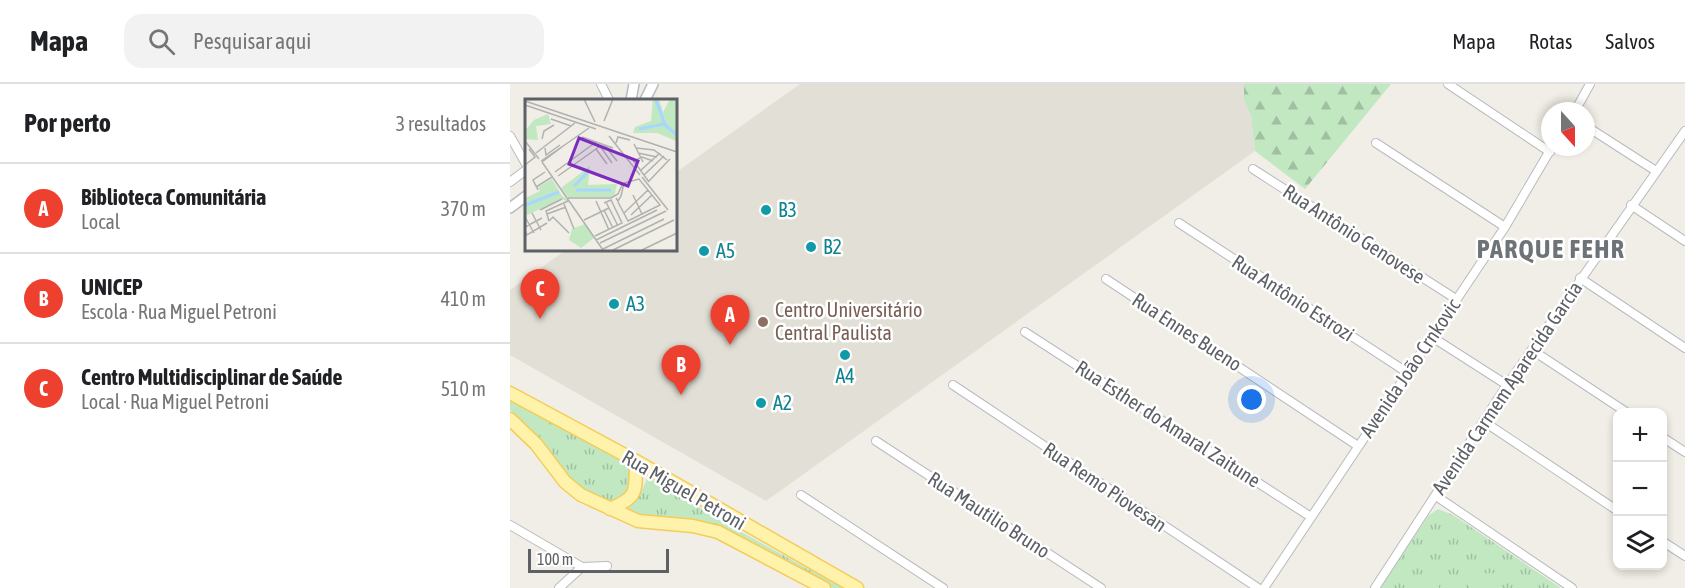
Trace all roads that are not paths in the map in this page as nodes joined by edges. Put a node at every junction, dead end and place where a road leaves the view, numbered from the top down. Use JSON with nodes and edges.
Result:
{"nodes":[{"id":1,"x":601,"y":84,"type":"edge"},
{"id":2,"x":634,"y":84,"type":"edge"},
{"id":3,"x":653,"y":84,"type":"edge"},
{"id":4,"x":1448,"y":84,"type":"edge"},
{"id":5,"x":1590,"y":84,"type":"edge"},
{"id":6,"x":608,"y":99,"type":"edge"},
{"id":7,"x":631,"y":99,"type":"edge"},
{"id":8,"x":646,"y":99,"type":"edge"},
{"id":9,"x":1580,"y":102,"type":"edge"},
{"id":10,"x":1595,"y":132,"type":"edge"},
{"id":11,"x":1684,"y":134,"type":"edge"},
{"id":12,"x":510,"y":136,"type":"edge"},
{"id":13,"x":1376,"y":143,"type":"dead end"},
{"id":14,"x":1541,"y":143,"type":"edge"},
{"id":15,"x":1547,"y":156,"type":"edge"},
{"id":16,"x":525,"y":162,"type":"edge"},
{"id":17,"x":1253,"y":169,"type":"dead end"},
{"id":18,"x":525,"y":171,"type":"edge"},
{"id":19,"x":1656,"y":171,"type":"junction"},
{"id":20,"x":510,"y":182,"type":"edge"},
{"id":21,"x":525,"y":197,"type":"edge"},
{"id":22,"x":1632,"y":205,"type":"junction"},
{"id":23,"x":510,"y":208,"type":"edge"},
{"id":24,"x":1179,"y":223,"type":"dead end"},
{"id":25,"x":1505,"y":227,"type":"junction"},
{"id":26,"x":1685,"y":241,"type":"edge"},
{"id":27,"x":1580,"y":278,"type":"junction"},
{"id":28,"x":1106,"y":279,"type":"dead end"},
{"id":29,"x":1456,"y":299,"type":"junction"},
{"id":30,"x":1025,"y":332,"type":"dead end"},
{"id":31,"x":1432,"y":337,"type":"junction"},
{"id":32,"x":1685,"y":348,"type":"edge"},
{"id":33,"x":1532,"y":350,"type":"junction"},
{"id":34,"x":1408,"y":373,"type":"junction"},
{"id":35,"x":1507,"y":385,"type":"junction"},
{"id":36,"x":952,"y":386,"type":"dead end"},
{"id":37,"x":510,"y":393,"type":"edge"},
{"id":38,"x":1620,"y":408,"type":"edge"},
{"id":39,"x":510,"y":418,"type":"edge"},
{"id":40,"x":1483,"y":421,"type":"junction"},
{"id":41,"x":1667,"y":440,"type":"edge"},
{"id":42,"x":876,"y":441,"type":"dead end"},
{"id":43,"x":1358,"y":446,"type":"junction"},
{"id":44,"x":1685,"y":452,"type":"edge"},
{"id":45,"x":636,"y":461,"type":"junction"},
{"id":46,"x":801,"y":495,"type":"dead end"},
{"id":47,"x":1436,"y":496,"type":"junction"},
{"id":48,"x":1613,"y":508,"type":"edge"},
{"id":49,"x":610,"y":509,"type":"junction"},
{"id":50,"x":1311,"y":517,"type":"junction"},
{"id":51,"x":510,"y":525,"type":"edge"},
{"id":52,"x":1667,"y":544,"type":"edge"},
{"id":53,"x":1685,"y":556,"type":"edge"},
{"id":54,"x":608,"y":566,"type":"dead end"},
{"id":55,"x":582,"y":567,"type":"junction"},
{"id":56,"x":559,"y":588,"type":"edge"},
{"id":57,"x":825,"y":588,"type":"edge"},
{"id":58,"x":856,"y":588,"type":"edge"},
{"id":59,"x":943,"y":588,"type":"edge"},
{"id":60,"x":1101,"y":588,"type":"edge"},
{"id":61,"x":1258,"y":588,"type":"edge"},
{"id":62,"x":1264,"y":588,"type":"edge"},
{"id":63,"x":1375,"y":588,"type":"edge"},
{"id":64,"x":1572,"y":588,"type":"edge"}],
"edges":[{"from":1,"to":6,"type":"street"},
{"from":2,"to":7,"type":"street"},
{"from":3,"to":8,"type":"street"},
{"from":4,"to":14,"type":"street"},
{"from":5,"to":9,"type":"street"},
{"from":10,"to":19,"type":"street"},
{"from":11,"to":19,"type":"street","name":"Avenida Carmem Aparecida Garcia"},
{"from":12,"to":16,"type":"street"},
{"from":13,"to":25,"type":"street"},
{"from":15,"to":25,"type":"street","name":"Avenida João Crnkovic"},
{"from":17,"to":29,"type":"street","name":"Rua Antônio Genovese"},
{"from":18,"to":20,"type":"street"},
{"from":19,"to":22,"type":"street","name":"Avenida Carmem Aparecida Garcia"},
{"from":21,"to":23,"type":"street"},
{"from":22,"to":26,"type":"street"},
{"from":22,"to":27,"type":"street","name":"Avenida Carmem Aparecida Garcia"},
{"from":24,"to":34,"type":"street","name":"Rua Antônio Estrozi"},
{"from":25,"to":29,"type":"street","name":"Avenida João Crnkovic"},
{"from":27,"to":32,"type":"street"},
{"from":27,"to":33,"type":"street","name":"Avenida Carmem Aparecida Garcia"},
{"from":28,"to":43,"type":"street","name":"Rua Ennes Bueno"},
{"from":29,"to":31,"type":"street","name":"Avenida João Crnkovic"},
{"from":30,"to":50,"type":"street","name":"Rua Esther do Amaral Zaitune"},
{"from":31,"to":34,"type":"street","name":"Avenida João Crnkovic"},
{"from":31,"to":35,"type":"street"},
{"from":33,"to":35,"type":"street","name":"Avenida Carmem Aparecida Garcia"},
{"from":33,"to":38,"type":"street"},
{"from":34,"to":43,"type":"street","name":"Avenida João Crnkovic"},
{"from":35,"to":40,"type":"street","name":"Avenida Carmem Aparecida Garcia"},
{"from":36,"to":61,"type":"street","name":"Rua Remo Piovesan"},
{"from":37,"to":45,"type":"main road","name":"Rua Miguel Petroni"},
{"from":39,"to":49,"type":"main road","name":"Rua Miguel Petroni"},
{"from":40,"to":47,"type":"street","name":"Avenida Carmem Aparecida Garcia"},
{"from":40,"to":48,"type":"street"},
{"from":41,"to":44,"type":"street"},
{"from":42,"to":60,"type":"street","name":"Rua Mautilio Bruno"},
{"from":43,"to":50,"type":"street","name":"Avenida João Crnkovic"},
{"from":45,"to":49,"type":"main road"},
{"from":45,"to":58,"type":"main road","name":"Rua Miguel Petroni"},
{"from":46,"to":59,"type":"street"},
{"from":47,"to":63,"type":"street","name":"Avenida Carmem Aparecida Garcia"},
{"from":47,"to":64,"type":"street"},
{"from":49,"to":57,"type":"main road","name":"Rua Miguel Petroni"},
{"from":50,"to":62,"type":"street","name":"Avenida João Crnkovic"},
{"from":51,"to":55,"type":"street"},
{"from":52,"to":53,"type":"street"},
{"from":54,"to":55,"type":"street"},
{"from":55,"to":56,"type":"street"}]}
